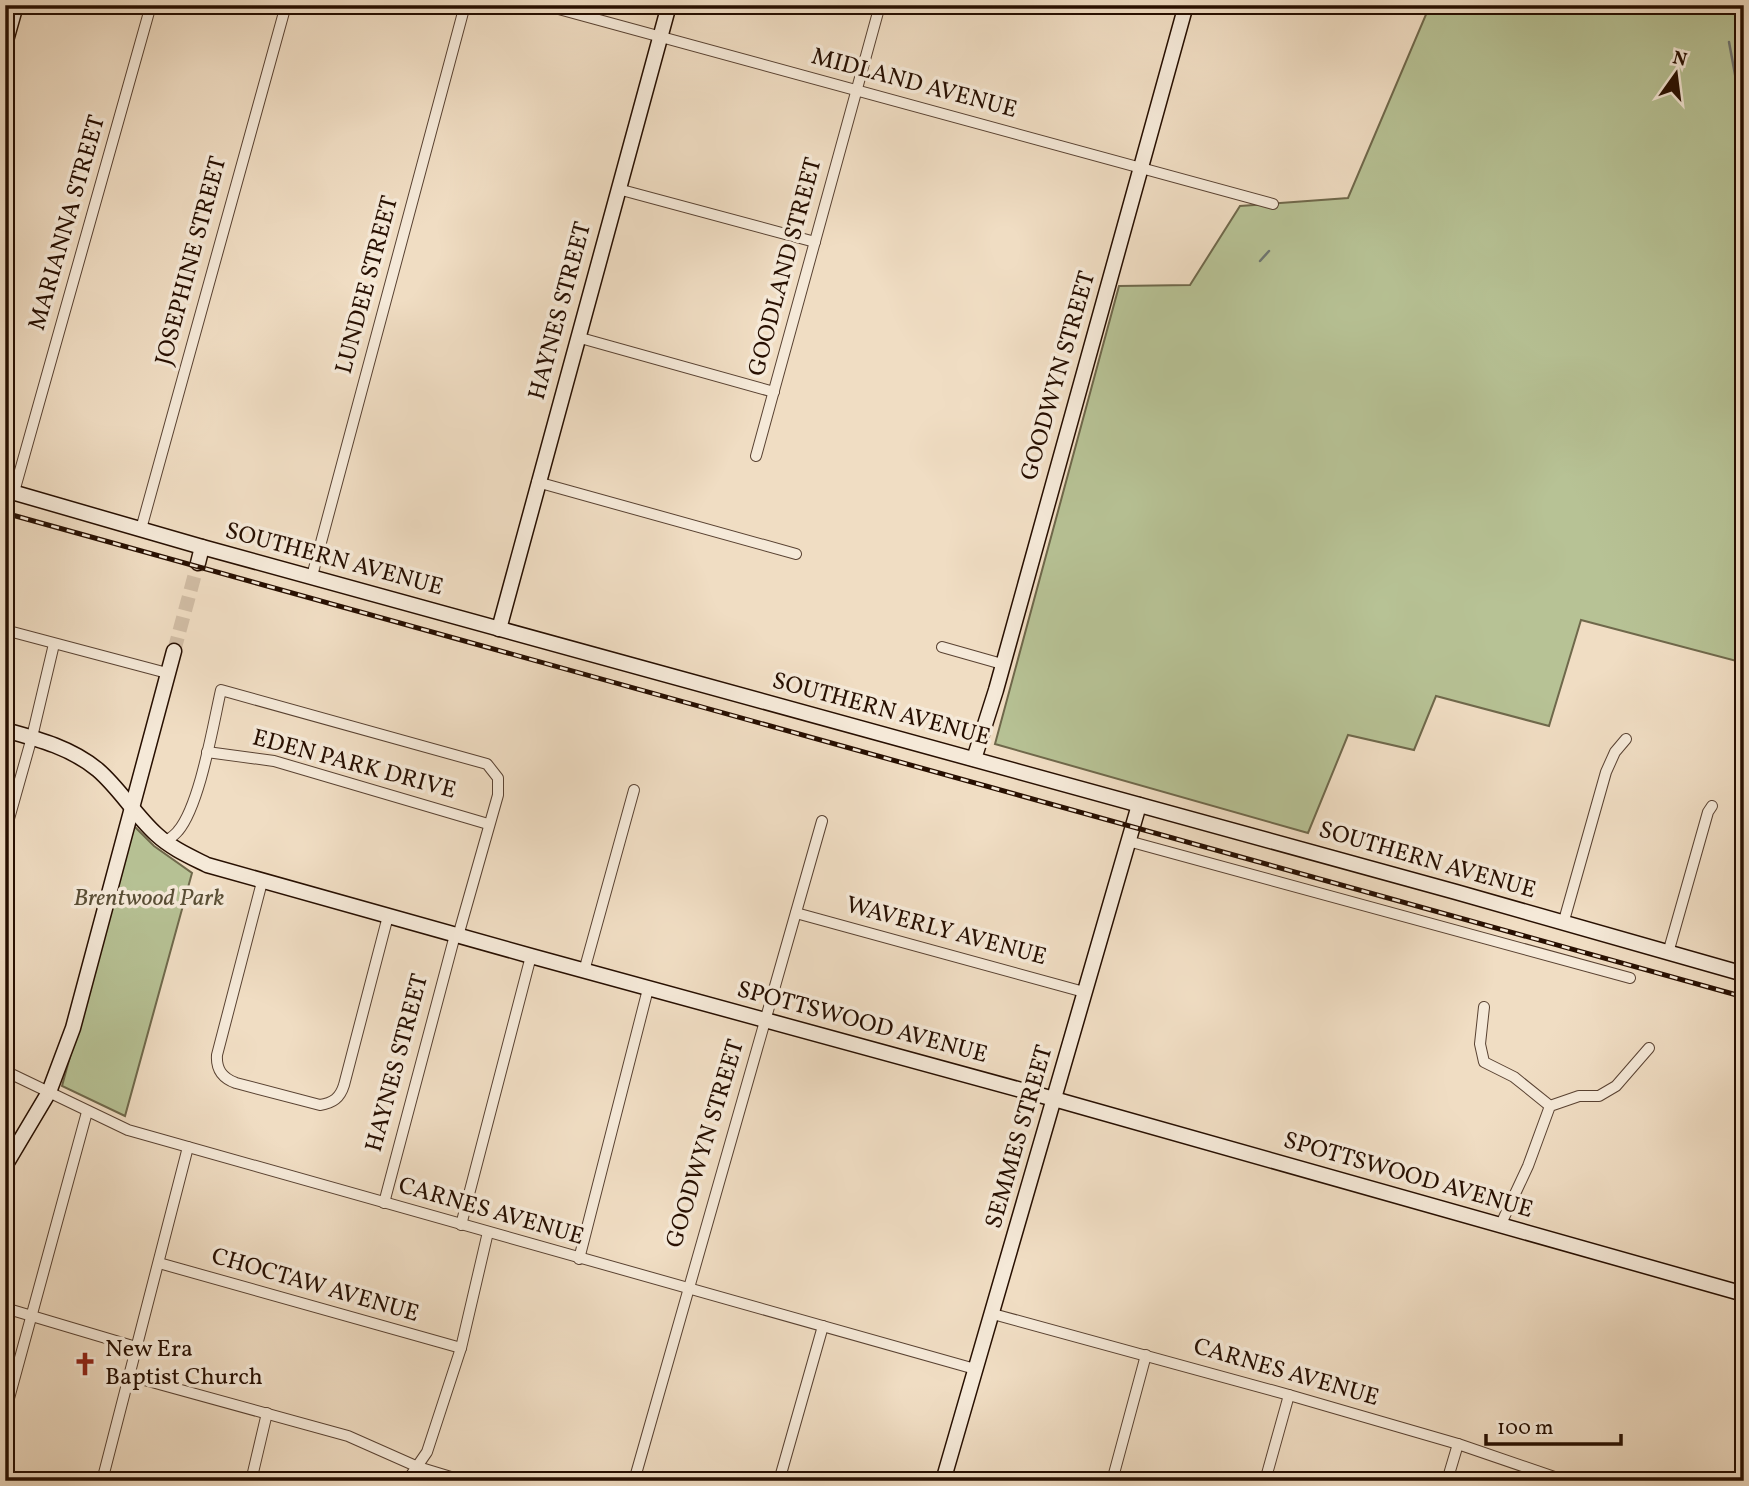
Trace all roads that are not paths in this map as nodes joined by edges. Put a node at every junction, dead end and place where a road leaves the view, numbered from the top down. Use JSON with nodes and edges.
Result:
{"nodes":[{"id":1,"x":16,"y":5,"type":"edge"},
{"id":2,"x":151,"y":5,"type":"edge"},
{"id":3,"x":286,"y":5,"type":"edge"},
{"id":4,"x":465,"y":5,"type":"edge"},
{"id":5,"x":544,"y":5,"type":"edge"},
{"id":6,"x":669,"y":5,"type":"edge"},
{"id":7,"x":880,"y":5,"type":"edge"},
{"id":8,"x":1186,"y":5,"type":"edge"},
{"id":9,"x":661,"y":36,"type":"junction"},
{"id":10,"x":5,"y":44,"type":"edge"},
{"id":11,"x":856,"y":90,"type":"junction"},
{"id":12,"x":1141,"y":169,"type":"junction"},
{"id":13,"x":618,"y":190,"type":"junction"},
{"id":14,"x":1273,"y":204,"type":"dead end"},
{"id":15,"x":815,"y":242,"type":"junction"},
{"id":16,"x":577,"y":337,"type":"junction"},
{"id":17,"x":774,"y":392,"type":"junction"},
{"id":18,"x":756,"y":456,"type":"dead end"},
{"id":19,"x":537,"y":482,"type":"junction"},
{"id":20,"x":10,"y":491,"type":"edge"},
{"id":21,"x":141,"y":529,"type":"junction"},
{"id":22,"x":202,"y":547,"type":"junction"},
{"id":23,"x":796,"y":554,"type":"dead end"},
{"id":24,"x":198,"y":563,"type":"tunnel mouth"},
{"id":25,"x":312,"y":576,"type":"junction"},
{"id":26,"x":499,"y":629,"type":"junction"},
{"id":27,"x":5,"y":630,"type":"edge"},
{"id":28,"x":54,"y":644,"type":"junction"},
{"id":29,"x":942,"y":646,"type":"dead end"},
{"id":30,"x":174,"y":651,"type":"tunnel mouth"},
{"id":31,"x":1002,"y":664,"type":"junction"},
{"id":32,"x":167,"y":673,"type":"junction"},
{"id":33,"x":5,"y":730,"type":"edge"},
{"id":34,"x":32,"y":737,"type":"junction"},
{"id":35,"x":1626,"y":739,"type":"dead end"},
{"id":36,"x":207,"y":752,"type":"junction"},
{"id":37,"x":974,"y":758,"type":"junction"},
{"id":38,"x":634,"y":790,"type":"dead end"},
{"id":39,"x":1139,"y":805,"type":"junction"},
{"id":40,"x":131,"y":806,"type":"junction"},
{"id":41,"x":1712,"y":806,"type":"dead end"},
{"id":42,"x":822,"y":821,"type":"dead end"},
{"id":43,"x":488,"y":824,"type":"junction"},
{"id":44,"x":5,"y":833,"type":"edge"},
{"id":45,"x":1128,"y":841,"type":"junction"},
{"id":46,"x":166,"y":842,"type":"junction"},
{"id":47,"x":262,"y":882,"type":"junction"},
{"id":48,"x":796,"y":913,"type":"junction"},
{"id":49,"x":388,"y":916,"type":"junction"},
{"id":50,"x":1563,"y":923,"type":"junction"},
{"id":51,"x":457,"y":935,"type":"junction"},
{"id":52,"x":1668,"y":953,"type":"junction"},
{"id":53,"x":531,"y":957,"type":"junction"},
{"id":54,"x":584,"y":971,"type":"junction"},
{"id":55,"x":1744,"y":974,"type":"edge"},
{"id":56,"x":1630,"y":978,"type":"dead end"},
{"id":57,"x":648,"y":989,"type":"junction"},
{"id":58,"x":1084,"y":992,"type":"junction"},
{"id":59,"x":1484,"y":1007,"type":"dead end"},
{"id":60,"x":766,"y":1021,"type":"junction"},
{"id":61,"x":1649,"y":1048,"type":"dead end"},
{"id":62,"x":5,"y":1071,"type":"edge"},
{"id":63,"x":49,"y":1092,"type":"junction"},
{"id":64,"x":1054,"y":1099,"type":"junction"},
{"id":65,"x":1550,"y":1106,"type":"junction"},
{"id":66,"x":87,"y":1112,"type":"junction"},
{"id":67,"x":188,"y":1147,"type":"junction"},
{"id":68,"x":5,"y":1166,"type":"edge"},
{"id":69,"x":384,"y":1203,"type":"junction"},
{"id":70,"x":461,"y":1226,"type":"junction"},
{"id":71,"x":1500,"y":1226,"type":"junction"},
{"id":72,"x":488,"y":1232,"type":"junction"},
{"id":73,"x":579,"y":1259,"type":"junction"},
{"id":74,"x":159,"y":1263,"type":"junction"},
{"id":75,"x":687,"y":1288,"type":"junction"},
{"id":76,"x":1744,"y":1294,"type":"edge"},
{"id":77,"x":5,"y":1308,"type":"edge"},
{"id":78,"x":992,"y":1314,"type":"junction"},
{"id":79,"x":30,"y":1315,"type":"junction"},
{"id":80,"x":823,"y":1326,"type":"junction"},
{"id":81,"x":136,"y":1347,"type":"junction"},
{"id":82,"x":461,"y":1348,"type":"junction"},
{"id":83,"x":1146,"y":1356,"type":"junction"},
{"id":84,"x":975,"y":1369,"type":"junction"},
{"id":85,"x":130,"y":1376,"type":"junction"},
{"id":86,"x":1289,"y":1395,"type":"junction"},
{"id":87,"x":5,"y":1413,"type":"edge"},
{"id":88,"x":267,"y":1413,"type":"junction"},
{"id":89,"x":1458,"y":1444,"type":"junction"},
{"id":90,"x":418,"y":1466,"type":"junction"},
{"id":91,"x":102,"y":1481,"type":"edge"},
{"id":92,"x":251,"y":1481,"type":"edge"},
{"id":93,"x":407,"y":1481,"type":"edge"},
{"id":94,"x":464,"y":1481,"type":"edge"},
{"id":95,"x":634,"y":1481,"type":"edge"},
{"id":96,"x":779,"y":1481,"type":"edge"},
{"id":97,"x":943,"y":1481,"type":"edge"},
{"id":98,"x":1112,"y":1481,"type":"edge"},
{"id":99,"x":1265,"y":1481,"type":"edge"},
{"id":100,"x":1447,"y":1481,"type":"edge"},
{"id":101,"x":1566,"y":1481,"type":"edge"}],
"edges":[{"from":1,"to":10,"type":"street"},
{"from":2,"to":20,"type":"street","name":"MARIANNA STREET"},
{"from":3,"to":21,"type":"street","name":"JOSEPHINE STREET"},
{"from":4,"to":25,"type":"street","name":"LUNDEE STREET"},
{"from":5,"to":9,"type":"street","name":"MIDLAND AVENUE"},
{"from":6,"to":9,"type":"street","name":"HAYNES STREET"},
{"from":7,"to":11,"type":"street","name":"GOODLAND STREET"},
{"from":8,"to":12,"type":"street","name":"GOODWYN STREET"},
{"from":9,"to":11,"type":"street","name":"MIDLAND AVENUE"},
{"from":9,"to":13,"type":"street","name":"HAYNES STREET"},
{"from":11,"to":12,"type":"street","name":"MIDLAND AVENUE"},
{"from":11,"to":15,"type":"street","name":"GOODLAND STREET"},
{"from":12,"to":14,"type":"street","name":"MIDLAND AVENUE"},
{"from":12,"to":31,"type":"street","name":"GOODWYN STREET"},
{"from":13,"to":15,"type":"street"},
{"from":13,"to":16,"type":"street","name":"HAYNES STREET"},
{"from":15,"to":17,"type":"street","name":"GOODLAND STREET"},
{"from":16,"to":17,"type":"street"},
{"from":16,"to":19,"type":"street","name":"HAYNES STREET"},
{"from":17,"to":18,"type":"street","name":"GOODLAND STREET"},
{"from":19,"to":23,"type":"street"},
{"from":19,"to":26,"type":"street","name":"HAYNES STREET"},
{"from":20,"to":21,"type":"street","name":"SOUTHERN AVENUE"},
{"from":21,"to":22,"type":"street","name":"SOUTHERN AVENUE"},
{"from":22,"to":24,"type":"street"},
{"from":22,"to":25,"type":"street","name":"SOUTHERN AVENUE"},
{"from":25,"to":26,"type":"street","name":"SOUTHERN AVENUE"},
{"from":26,"to":37,"type":"street","name":"SOUTHERN AVENUE"},
{"from":27,"to":28,"type":"street"},
{"from":28,"to":32,"type":"street"},
{"from":28,"to":34,"type":"street"},
{"from":29,"to":31,"type":"street"},
{"from":30,"to":32,"type":"street"},
{"from":31,"to":37,"type":"street","name":"GOODWYN STREET"},
{"from":32,"to":40,"type":"street"},
{"from":33,"to":34,"type":"street","name":"SPOTTSWOOD AVENUE"},
{"from":34,"to":40,"type":"street","name":"SPOTTSWOOD AVENUE"},
{"from":34,"to":44,"type":"street"},
{"from":35,"to":50,"type":"street"},
{"from":36,"to":43,"type":"street","name":"EDEN PARK DRIVE"},
{"from":36,"to":43,"type":"street","name":"HAYNES STREET"},
{"from":36,"to":46,"type":"street"},
{"from":37,"to":39,"type":"street","name":"SOUTHERN AVENUE"},
{"from":38,"to":54,"type":"street"},
{"from":39,"to":45,"type":"street","name":"SEMMES STREET"},
{"from":39,"to":50,"type":"street","name":"SOUTHERN AVENUE"},
{"from":40,"to":46,"type":"street","name":"SPOTTSWOOD AVENUE"},
{"from":40,"to":63,"type":"street"},
{"from":41,"to":52,"type":"street"},
{"from":42,"to":48,"type":"street","name":"GOODWYN STREET"},
{"from":43,"to":51,"type":"street","name":"HAYNES STREET"},
{"from":45,"to":56,"type":"street"},
{"from":45,"to":58,"type":"street","name":"SEMMES STREET"},
{"from":46,"to":47,"type":"street","name":"SPOTTSWOOD AVENUE"},
{"from":47,"to":49,"type":"street","name":"SPOTTSWOOD AVENUE"},
{"from":47,"to":49,"type":"street"},
{"from":48,"to":58,"type":"street","name":"WAVERLY AVENUE"},
{"from":48,"to":60,"type":"street","name":"GOODWYN STREET"},
{"from":49,"to":51,"type":"street","name":"SPOTTSWOOD AVENUE"},
{"from":50,"to":52,"type":"street","name":"SOUTHERN AVENUE"},
{"from":51,"to":53,"type":"street","name":"SPOTTSWOOD AVENUE"},
{"from":51,"to":69,"type":"street","name":"HAYNES STREET"},
{"from":52,"to":55,"type":"street","name":"SOUTHERN AVENUE"},
{"from":53,"to":54,"type":"street","name":"SPOTTSWOOD AVENUE"},
{"from":53,"to":70,"type":"street"},
{"from":54,"to":57,"type":"street","name":"SPOTTSWOOD AVENUE"},
{"from":57,"to":60,"type":"street","name":"SPOTTSWOOD AVENUE"},
{"from":57,"to":73,"type":"street"},
{"from":58,"to":64,"type":"street","name":"SEMMES STREET"},
{"from":59,"to":65,"type":"street"},
{"from":60,"to":64,"type":"street","name":"SPOTTSWOOD AVENUE"},
{"from":60,"to":75,"type":"street","name":"GOODWYN STREET"},
{"from":61,"to":65,"type":"street"},
{"from":62,"to":63,"type":"street","name":"CARNES AVENUE"},
{"from":63,"to":66,"type":"street","name":"CARNES AVENUE"},
{"from":63,"to":68,"type":"street"},
{"from":64,"to":71,"type":"street","name":"SPOTTSWOOD AVENUE"},
{"from":64,"to":78,"type":"street","name":"SEMMES STREET"},
{"from":65,"to":71,"type":"street"},
{"from":66,"to":67,"type":"street","name":"CARNES AVENUE"},
{"from":66,"to":79,"type":"street"},
{"from":67,"to":69,"type":"street","name":"CARNES AVENUE"},
{"from":67,"to":74,"type":"street"},
{"from":69,"to":70,"type":"street","name":"CARNES AVENUE"},
{"from":70,"to":72,"type":"street","name":"CARNES AVENUE"},
{"from":71,"to":76,"type":"street","name":"SPOTTSWOOD AVENUE"},
{"from":72,"to":73,"type":"street","name":"CARNES AVENUE"},
{"from":72,"to":82,"type":"street"},
{"from":73,"to":75,"type":"street","name":"CARNES AVENUE"},
{"from":74,"to":81,"type":"street"},
{"from":74,"to":82,"type":"street","name":"CHOCTAW AVENUE"},
{"from":75,"to":80,"type":"street","name":"CARNES AVENUE"},
{"from":75,"to":95,"type":"street","name":"GOODWYN STREET"},
{"from":77,"to":79,"type":"street"},
{"from":78,"to":83,"type":"street","name":"CARNES AVENUE"},
{"from":78,"to":84,"type":"street","name":"SEMMES STREET"},
{"from":79,"to":81,"type":"street"},
{"from":79,"to":87,"type":"street"},
{"from":80,"to":84,"type":"street","name":"CARNES AVENUE"},
{"from":80,"to":96,"type":"street"},
{"from":81,"to":85,"type":"street"},
{"from":82,"to":90,"type":"street"},
{"from":83,"to":86,"type":"street","name":"CARNES AVENUE"},
{"from":83,"to":98,"type":"street"},
{"from":84,"to":97,"type":"street","name":"SEMMES STREET"},
{"from":85,"to":88,"type":"street"},
{"from":85,"to":91,"type":"street"},
{"from":86,"to":89,"type":"street","name":"CARNES AVENUE"},
{"from":86,"to":99,"type":"street"},
{"from":88,"to":90,"type":"street"},
{"from":88,"to":92,"type":"street"},
{"from":89,"to":100,"type":"street"},
{"from":89,"to":101,"type":"street","name":"CARNES AVENUE"},
{"from":90,"to":93,"type":"street"},
{"from":90,"to":94,"type":"street"}]}
